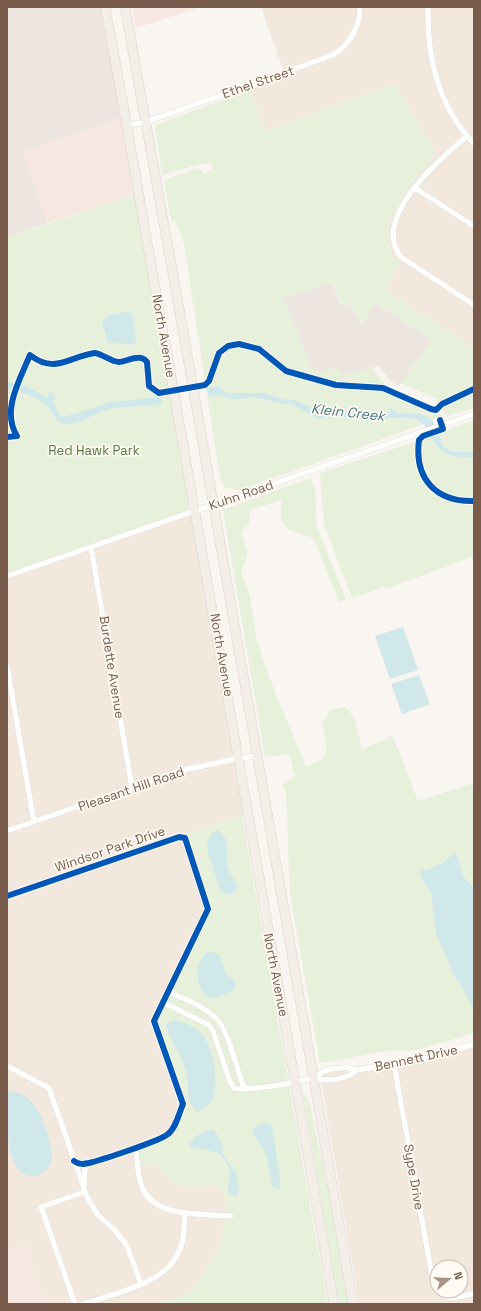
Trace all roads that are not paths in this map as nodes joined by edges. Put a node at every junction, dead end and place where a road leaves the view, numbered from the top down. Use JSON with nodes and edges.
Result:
{"nodes":[{"id":1,"x":105,"y":7,"type":"edge"},
{"id":2,"x":125,"y":7,"type":"edge"},
{"id":3,"x":360,"y":7,"type":"edge"},
{"id":4,"x":428,"y":7,"type":"edge"},
{"id":5,"x":146,"y":122,"type":"junction"},
{"id":6,"x":128,"y":125,"type":"junction"},
{"id":7,"x":467,"y":136,"type":"junction"},
{"id":8,"x":474,"y":144,"type":"edge"},
{"id":9,"x":414,"y":188,"type":"junction"},
{"id":10,"x":474,"y":226,"type":"edge"},
{"id":11,"x":474,"y":305,"type":"edge"},
{"id":12,"x":474,"y":414,"type":"edge"},
{"id":13,"x":212,"y":505,"type":"junction"},
{"id":14,"x":196,"y":510,"type":"junction"},
{"id":15,"x":91,"y":547,"type":"junction"},
{"id":16,"x":7,"y":576,"type":"edge"},
{"id":17,"x":7,"y":666,"type":"edge"},
{"id":18,"x":258,"y":756,"type":"junction"},
{"id":19,"x":240,"y":758,"type":"junction"},
{"id":20,"x":132,"y":788,"type":"junction"},
{"id":21,"x":34,"y":822,"type":"junction"},
{"id":22,"x":7,"y":831,"type":"edge"},
{"id":23,"x":7,"y":896,"type":"edge"},
{"id":24,"x":168,"y":991,"type":"junction"},
{"id":25,"x":163,"y":1002,"type":"junction"},
{"id":26,"x":474,"y":1044,"type":"edge"},
{"id":27,"x":234,"y":1059,"type":"junction"},
{"id":28,"x":224,"y":1062,"type":"junction"},
{"id":29,"x":394,"y":1064,"type":"junction"},
{"id":30,"x":7,"y":1066,"type":"edge"},
{"id":31,"x":357,"y":1070,"type":"junction"},
{"id":32,"x":313,"y":1078,"type":"junction"},
{"id":33,"x":295,"y":1081,"type":"junction"},
{"id":34,"x":247,"y":1089,"type":"junction"},
{"id":35,"x":135,"y":1147,"type":"junction"},
{"id":36,"x":74,"y":1161,"type":"junction"},
{"id":37,"x":89,"y":1163,"type":"junction"},
{"id":38,"x":84,"y":1192,"type":"junction"},
{"id":39,"x":185,"y":1212,"type":"junction"},
{"id":40,"x":231,"y":1216,"type":"dead end"},
{"id":41,"x":429,"y":1259,"type":"edge"},
{"id":42,"x":141,"y":1284,"type":"junction"},
{"id":43,"x":75,"y":1304,"type":"edge"},
{"id":44,"x":83,"y":1304,"type":"edge"},
{"id":45,"x":334,"y":1304,"type":"edge"},
{"id":46,"x":353,"y":1304,"type":"edge"}],
"edges":[{"from":1,"to":6,"type":"main road","name":"North Avenue"},
{"from":2,"to":5,"type":"main road","name":"North Avenue"},
{"from":3,"to":5,"type":"street","name":"Ethel Street"},
{"from":4,"to":7,"type":"street"},
{"from":5,"to":6,"type":"street","name":"Ethel Street"},
{"from":5,"to":13,"type":"main road","name":"North Avenue"},
{"from":6,"to":14,"type":"main road","name":"North Avenue"},
{"from":7,"to":8,"type":"street"},
{"from":7,"to":9,"type":"street"},
{"from":9,"to":10,"type":"street"},
{"from":9,"to":11,"type":"street"},
{"from":12,"to":13,"type":"street","name":"Kuhn Road"},
{"from":13,"to":14,"type":"street","name":"Kuhn Road"},
{"from":13,"to":18,"type":"main road","name":"North Avenue"},
{"from":14,"to":15,"type":"street","name":"Kuhn Road"},
{"from":14,"to":19,"type":"main road","name":"North Avenue"},
{"from":15,"to":16,"type":"street","name":"Kuhn Road"},
{"from":15,"to":20,"type":"street","name":"Burdette Avenue"},
{"from":17,"to":21,"type":"street"},
{"from":18,"to":19,"type":"street","name":"Pleasant Hill Road"},
{"from":18,"to":32,"type":"main road","name":"North Avenue"},
{"from":19,"to":20,"type":"street","name":"Pleasant Hill Road"},
{"from":19,"to":33,"type":"main road","name":"North Avenue"},
{"from":20,"to":21,"type":"street","name":"Pleasant Hill Road"},
{"from":21,"to":22,"type":"street","name":"Pleasant Hill Road"},
{"from":23,"to":24,"type":"street","name":"Windsor Park Drive"},
{"from":24,"to":25,"type":"street","name":"Windsor Park Drive"},
{"from":24,"to":27,"type":"street"},
{"from":25,"to":28,"type":"street"},
{"from":25,"to":35,"type":"street","name":"Windsor Park Drive"},
{"from":26,"to":29,"type":"street","name":"Bennett Drive"},
{"from":27,"to":28,"type":"street"},
{"from":27,"to":34,"type":"street"},
{"from":28,"to":34,"type":"street"},
{"from":29,"to":31,"type":"street","name":"Bennett Drive"},
{"from":29,"to":41,"type":"street","name":"Sype Drive"},
{"from":30,"to":36,"type":"street"},
{"from":31,"to":32,"type":"street","name":"Bennett Drive"},
{"from":31,"to":32,"type":"street","name":"Bennett Drive"},
{"from":32,"to":33,"type":"street"},
{"from":32,"to":46,"type":"main road","name":"North Avenue"},
{"from":33,"to":34,"type":"street"},
{"from":33,"to":45,"type":"main road","name":"North Avenue"},
{"from":35,"to":37,"type":"street","name":"Windsor Park Drive"},
{"from":35,"to":39,"type":"street"},
{"from":36,"to":37,"type":"street","name":"Windsor Park Drive"},
{"from":36,"to":38,"type":"street"},
{"from":37,"to":38,"type":"street"},
{"from":38,"to":42,"type":"street"},
{"from":38,"to":43,"type":"street"},
{"from":39,"to":40,"type":"street"},
{"from":39,"to":42,"type":"street"},
{"from":42,"to":44,"type":"street"}]}
